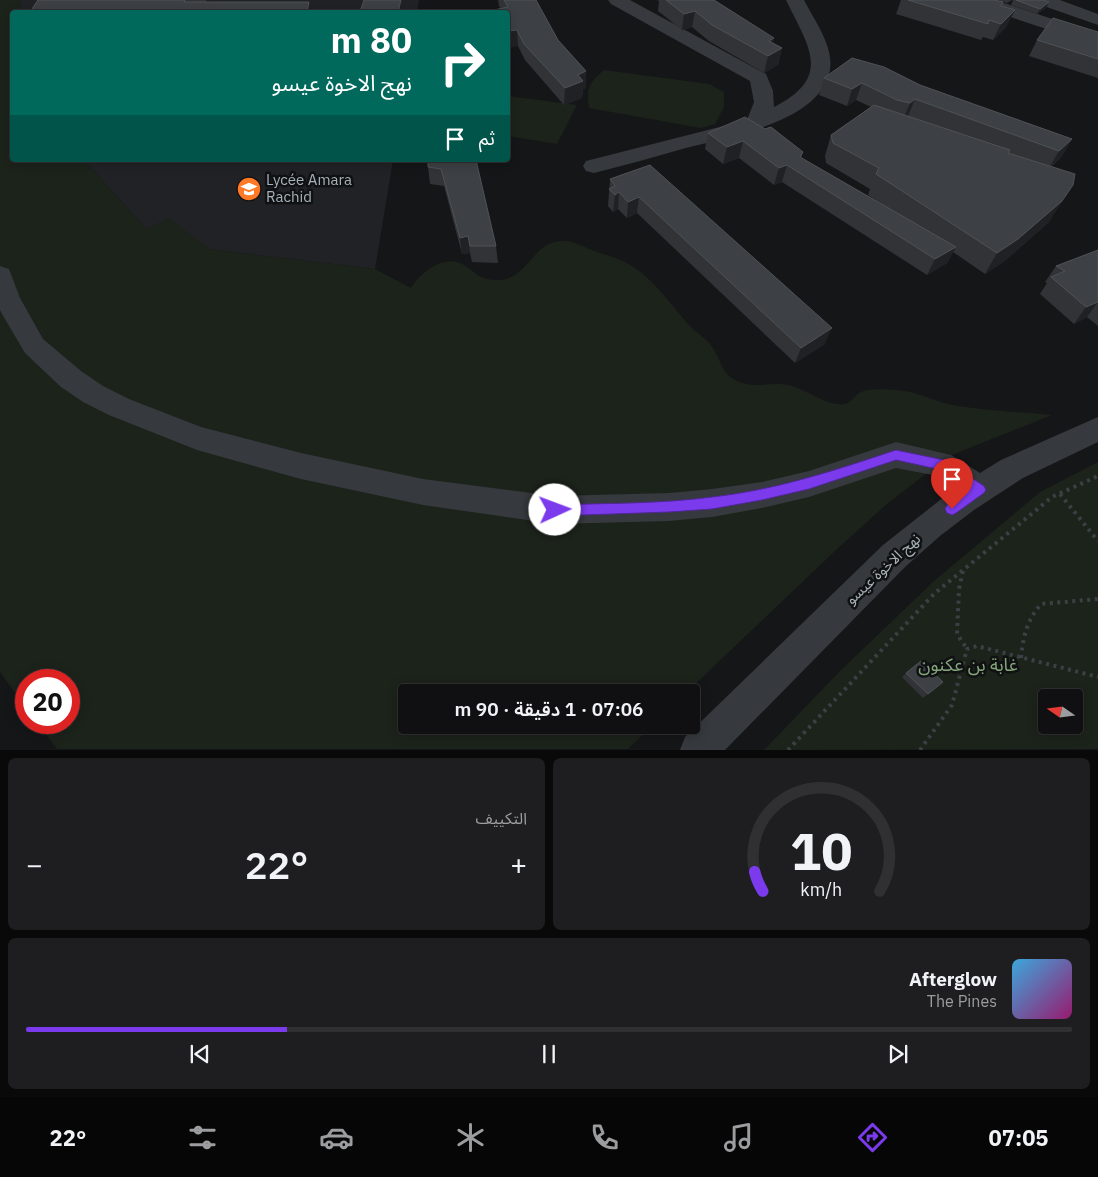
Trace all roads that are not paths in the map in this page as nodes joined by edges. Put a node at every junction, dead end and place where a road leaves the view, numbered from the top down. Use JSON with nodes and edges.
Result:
{"nodes":[{"id":1,"x":617,"y":0,"type":"edge"},
{"id":2,"x":795,"y":0,"type":"edge"},
{"id":3,"x":976,"y":0,"type":"edge"},
{"id":4,"x":1044,"y":0,"type":"edge"},
{"id":5,"x":1098,"y":20,"type":"edge"},
{"id":6,"x":1098,"y":40,"type":"edge"},
{"id":7,"x":754,"y":124,"type":"junction"},
{"id":8,"x":594,"y":166,"type":"dead end"},
{"id":9,"x":0,"y":275,"type":"edge"},
{"id":10,"x":1098,"y":429,"type":"edge"},
{"id":11,"x":979,"y":490,"type":"junction"},
{"id":12,"x":698,"y":750,"type":"edge"}],
"edges":[{"from":1,"to":7,"type":"street"},
{"from":2,"to":7,"type":"street"},
{"from":3,"to":6,"type":"street"},
{"from":4,"to":5,"type":"street"},
{"from":7,"to":8,"type":"street"},
{"from":9,"to":11,"type":"street"},
{"from":10,"to":11,"type":"street","name":"نهج الاخوة عيسو"},
{"from":11,"to":12,"type":"street","name":"نهج الاخوة عيسو"}]}
